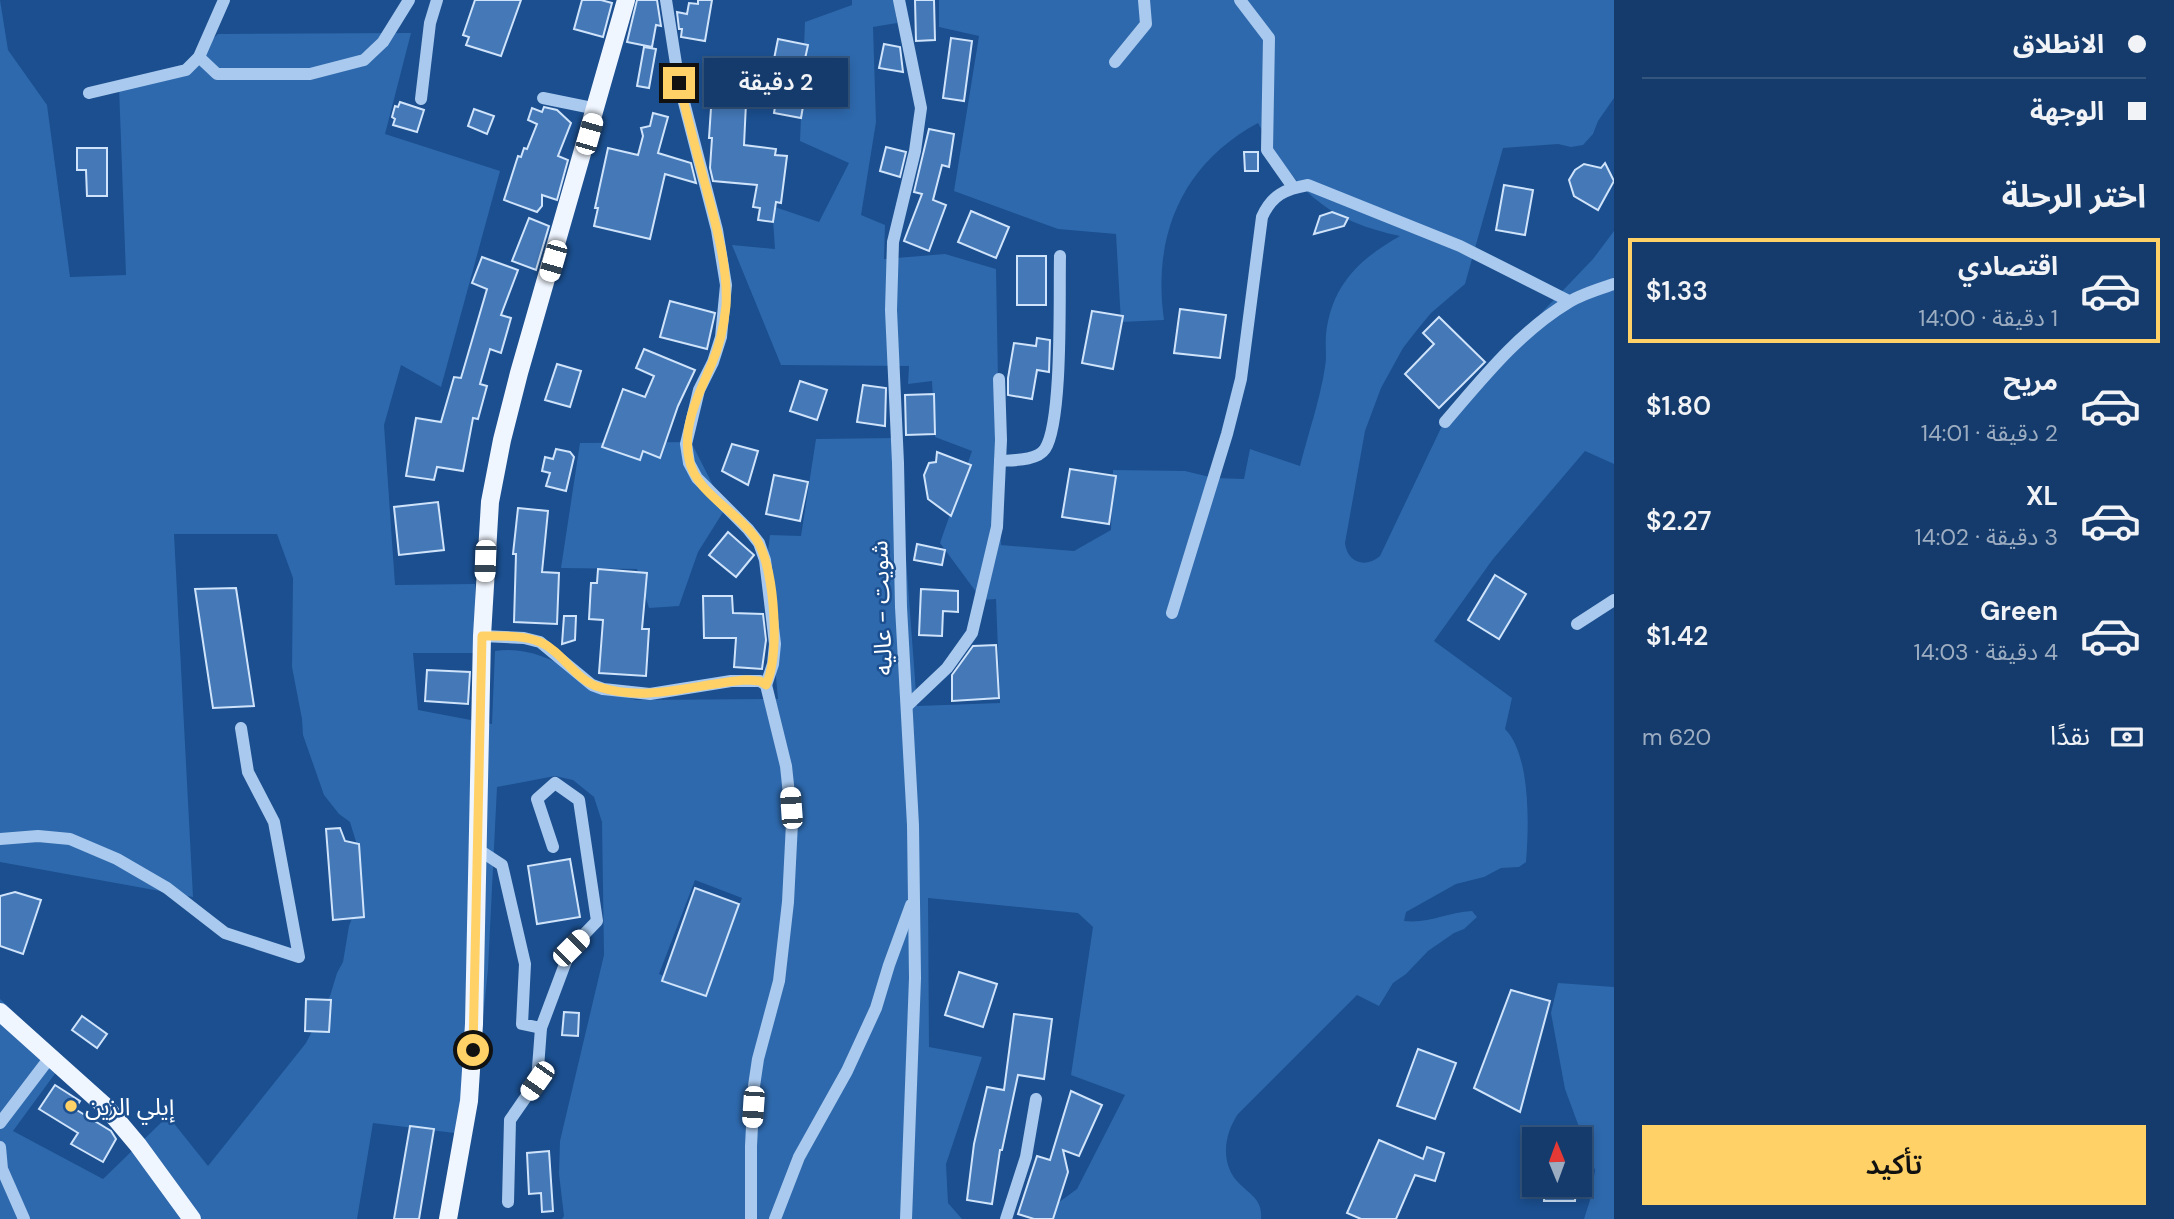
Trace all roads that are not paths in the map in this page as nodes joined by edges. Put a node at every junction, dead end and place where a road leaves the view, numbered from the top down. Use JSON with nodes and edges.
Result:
{"nodes":[{"id":1,"x":224,"y":0,"type":"edge"},
{"id":2,"x":410,"y":0,"type":"edge"},
{"id":3,"x":437,"y":0,"type":"edge"},
{"id":4,"x":626,"y":0,"type":"edge"},
{"id":5,"x":666,"y":0,"type":"edge"},
{"id":6,"x":899,"y":0,"type":"edge"},
{"id":7,"x":1144,"y":0,"type":"edge"},
{"id":8,"x":1240,"y":0,"type":"edge"},
{"id":9,"x":199,"y":57,"type":"junction"},
{"id":10,"x":1115,"y":62,"type":"dead end"},
{"id":11,"x":89,"y":93,"type":"dead end"},
{"id":12,"x":543,"y":98,"type":"dead end"},
{"id":13,"x":421,"y":99,"type":"dead end"},
{"id":14,"x":597,"y":109,"type":"junction"},
{"id":15,"x":1293,"y":187,"type":"junction"},
{"id":16,"x":1060,"y":256,"type":"dead end"},
{"id":17,"x":1614,"y":284,"type":"edge"},
{"id":18,"x":1569,"y":301,"type":"junction"},
{"id":19,"x":999,"y":379,"type":"dead end"},
{"id":20,"x":1444,"y":422,"type":"dead end"},
{"id":21,"x":1000,"y":461,"type":"junction"},
{"id":22,"x":1614,"y":600,"type":"edge"},
{"id":23,"x":1172,"y":613,"type":"dead end"},
{"id":24,"x":1577,"y":624,"type":"dead end"},
{"id":25,"x":482,"y":636,"type":"junction"},
{"id":26,"x":766,"y":685,"type":"junction"},
{"id":27,"x":907,"y":706,"type":"junction"},
{"id":28,"x":241,"y":728,"type":"dead end"},
{"id":29,"x":0,"y":839,"type":"edge"},
{"id":30,"x":553,"y":847,"type":"dead end"},
{"id":31,"x":476,"y":848,"type":"junction"},
{"id":32,"x":914,"y":899,"type":"junction"},
{"id":33,"x":0,"y":1012,"type":"edge"},
{"id":34,"x":541,"y":1028,"type":"junction"},
{"id":35,"x":51,"y":1056,"type":"junction"},
{"id":36,"x":1036,"y":1099,"type":"dead end"},
{"id":37,"x":0,"y":1124,"type":"edge"},
{"id":38,"x":0,"y":1147,"type":"edge"},
{"id":39,"x":508,"y":1202,"type":"dead end"},
{"id":40,"x":24,"y":1219,"type":"edge"},
{"id":41,"x":192,"y":1219,"type":"edge"},
{"id":42,"x":448,"y":1219,"type":"edge"},
{"id":43,"x":751,"y":1219,"type":"edge"},
{"id":44,"x":775,"y":1219,"type":"edge"},
{"id":45,"x":906,"y":1219,"type":"edge"},
{"id":46,"x":1006,"y":1219,"type":"edge"}],
"edges":[{"from":1,"to":9,"type":"street"},
{"from":2,"to":9,"type":"street"},
{"from":3,"to":13,"type":"street"},
{"from":4,"to":14,"type":"main road"},
{"from":5,"to":26,"type":"street"},
{"from":6,"to":27,"type":"street","name":"شويت - عاليه"},
{"from":7,"to":10,"type":"street"},
{"from":8,"to":15,"type":"street"},
{"from":9,"to":11,"type":"street"},
{"from":12,"to":14,"type":"street"},
{"from":14,"to":25,"type":"main road"},
{"from":15,"to":18,"type":"street"},
{"from":15,"to":23,"type":"street"},
{"from":16,"to":21,"type":"street"},
{"from":17,"to":18,"type":"street"},
{"from":18,"to":20,"type":"street"},
{"from":19,"to":21,"type":"street"},
{"from":21,"to":27,"type":"street"},
{"from":22,"to":24,"type":"street"},
{"from":25,"to":26,"type":"street"},
{"from":25,"to":31,"type":"main road"},
{"from":26,"to":43,"type":"street"},
{"from":27,"to":32,"type":"street","name":"شويت - عاليه"},
{"from":28,"to":29,"type":"street"},
{"from":30,"to":34,"type":"street"},
{"from":31,"to":34,"type":"street"},
{"from":31,"to":42,"type":"main road"},
{"from":32,"to":44,"type":"street"},
{"from":32,"to":45,"type":"street","name":"شويت - عاليه"},
{"from":33,"to":35,"type":"main road"},
{"from":34,"to":39,"type":"street"},
{"from":35,"to":37,"type":"street"},
{"from":35,"to":41,"type":"main road"},
{"from":36,"to":46,"type":"street"},
{"from":38,"to":40,"type":"street"}]}
